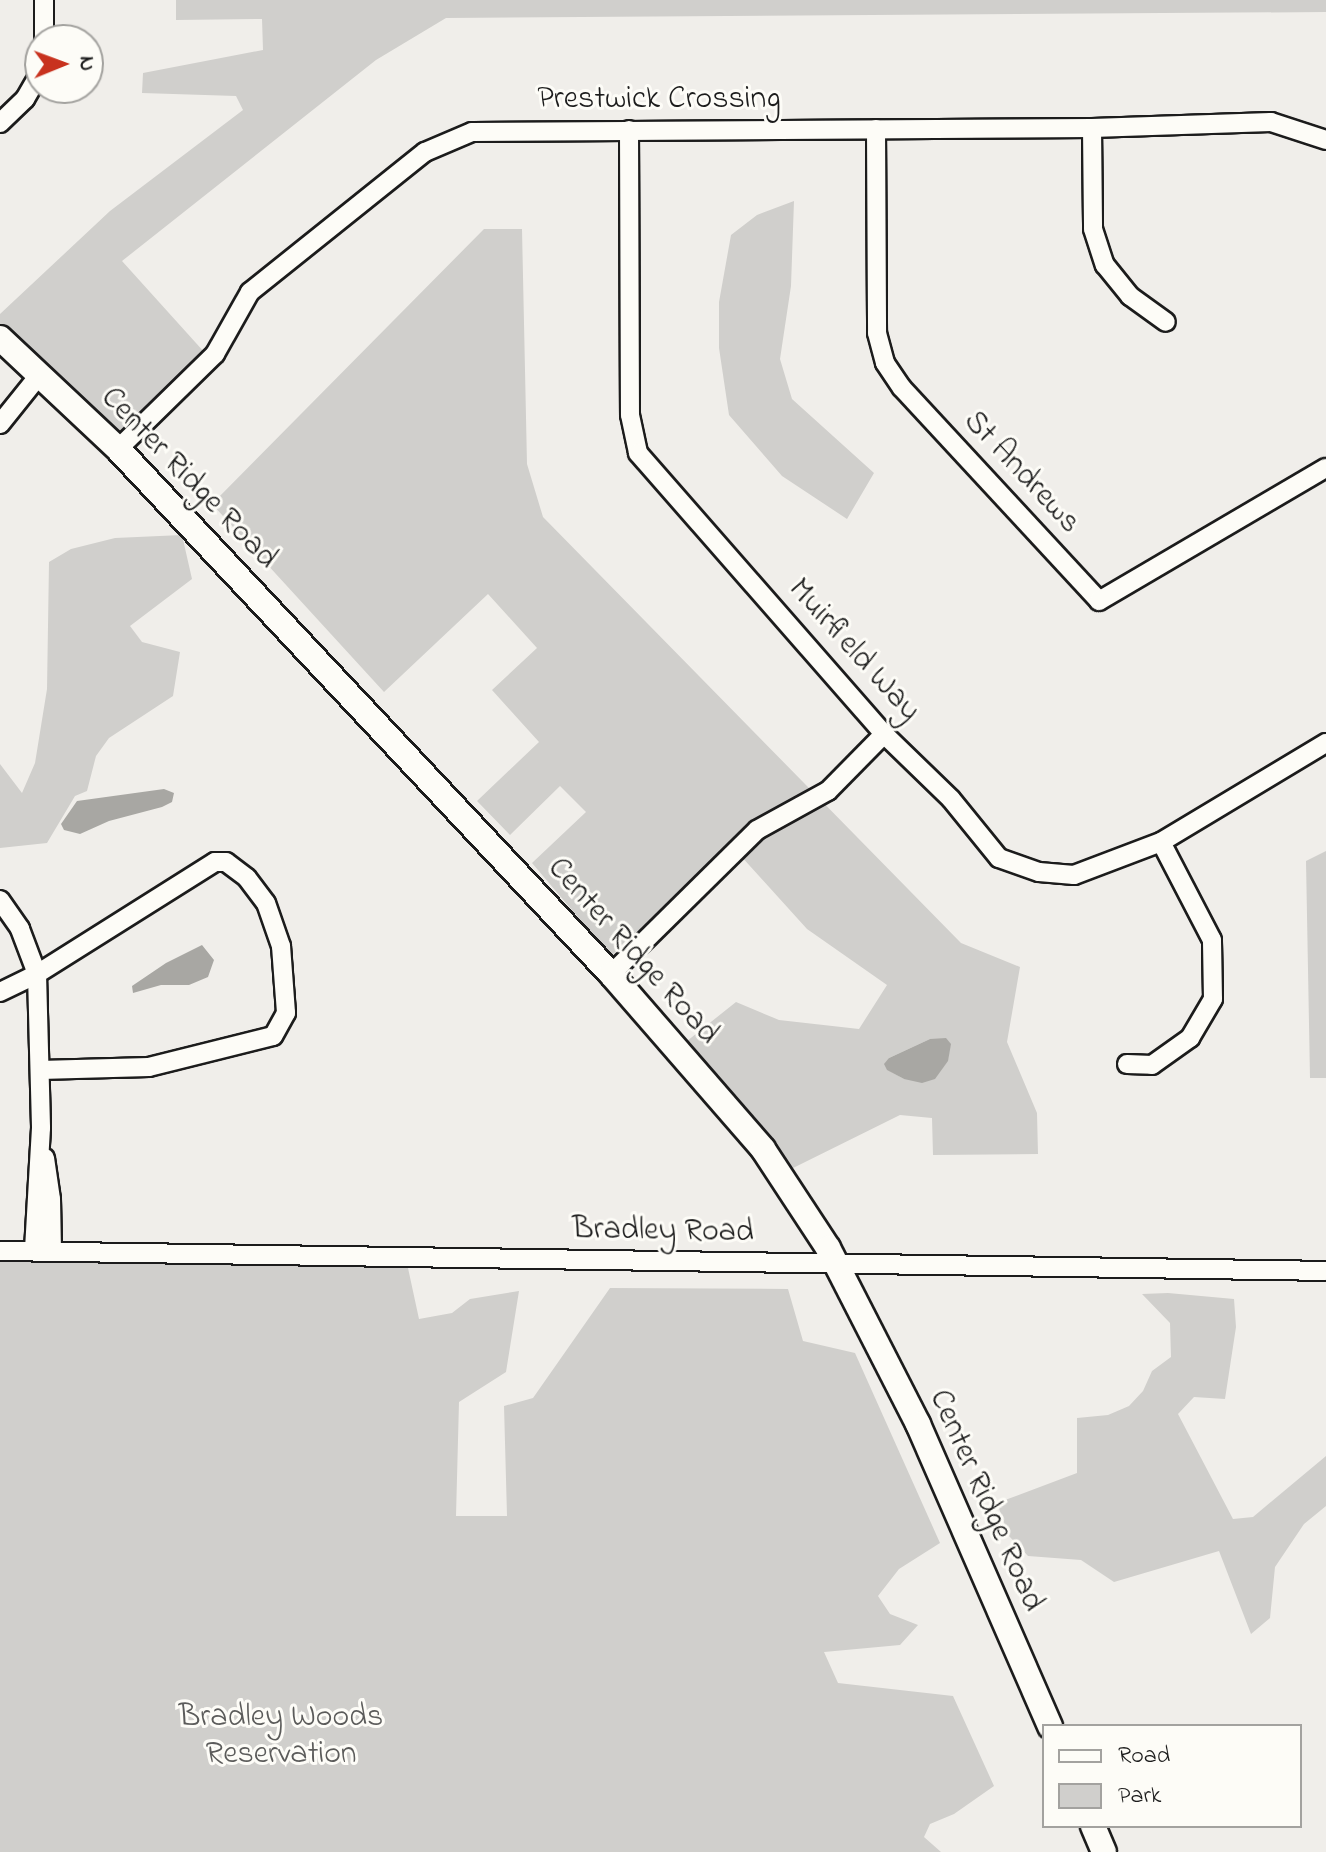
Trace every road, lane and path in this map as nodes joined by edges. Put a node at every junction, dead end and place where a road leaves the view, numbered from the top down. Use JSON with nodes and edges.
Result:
{"nodes":[{"id":1,"x":44,"y":0,"type":"edge"},
{"id":2,"x":44,"y":24,"type":"edge"},
{"id":3,"x":24,"y":100,"type":"edge"},
{"id":4,"x":0,"y":123,"type":"edge"},
{"id":5,"x":1092,"y":128,"type":"junction"},
{"id":6,"x":876,"y":129,"type":"junction"},
{"id":7,"x":629,"y":130,"type":"junction"},
{"id":8,"x":1326,"y":140,"type":"edge"},
{"id":9,"x":1166,"y":322,"type":"dead end"},
{"id":10,"x":0,"y":338,"type":"edge"},
{"id":11,"x":40,"y":374,"type":"junction"},
{"id":12,"x":0,"y":424,"type":"edge"},
{"id":13,"x":118,"y":449,"type":"junction"},
{"id":14,"x":1326,"y":468,"type":"edge"},
{"id":15,"x":884,"y":734,"type":"junction"},
{"id":16,"x":1326,"y":743,"type":"edge"},
{"id":17,"x":1161,"y":842,"type":"junction"},
{"id":18,"x":0,"y":900,"type":"edge"},
{"id":19,"x":37,"y":974,"type":"junction"},
{"id":20,"x":611,"y":974,"type":"junction"},
{"id":21,"x":0,"y":992,"type":"edge"},
{"id":22,"x":1127,"y":1064,"type":"dead end"},
{"id":23,"x":40,"y":1070,"type":"junction"},
{"id":24,"x":0,"y":1251,"type":"edge"},
{"id":25,"x":43,"y":1251,"type":"junction"},
{"id":26,"x":837,"y":1265,"type":"junction"},
{"id":27,"x":1326,"y":1271,"type":"edge"},
{"id":28,"x":1049,"y":1724,"type":"edge"},
{"id":29,"x":1094,"y":1828,"type":"edge"},
{"id":30,"x":1104,"y":1852,"type":"edge"}],
"edges":[{"from":1,"to":2,"type":"street"},
{"from":3,"to":4,"type":"street"},
{"from":5,"to":6,"type":"street","name":"Prestwick Crossing"},
{"from":5,"to":8,"type":"street","name":"Prestwick Crossing"},
{"from":5,"to":9,"type":"street"},
{"from":6,"to":7,"type":"street","name":"Prestwick Crossing"},
{"from":6,"to":14,"type":"street","name":"St Andrews"},
{"from":7,"to":13,"type":"street","name":"Prestwick Crossing"},
{"from":7,"to":15,"type":"street","name":"Muirfield Way"},
{"from":10,"to":11,"type":"main road","name":"Center Ridge Road"},
{"from":11,"to":12,"type":"street"},
{"from":11,"to":13,"type":"main road","name":"Center Ridge Road"},
{"from":13,"to":20,"type":"main road","name":"Center Ridge Road"},
{"from":15,"to":17,"type":"street","name":"Muirfield Way"},
{"from":15,"to":20,"type":"street"},
{"from":16,"to":17,"type":"street","name":"Muirfield Way"},
{"from":17,"to":22,"type":"street"},
{"from":18,"to":19,"type":"street"},
{"from":19,"to":21,"type":"street"},
{"from":19,"to":23,"type":"street"},
{"from":19,"to":23,"type":"street"},
{"from":20,"to":26,"type":"main road","name":"Center Ridge Road"},
{"from":23,"to":25,"type":"street"},
{"from":24,"to":25,"type":"street","name":"Bradley Road"},
{"from":25,"to":26,"type":"street","name":"Bradley Road"},
{"from":26,"to":27,"type":"street","name":"Bradley Road"},
{"from":26,"to":28,"type":"main road","name":"Center Ridge Road"},
{"from":29,"to":30,"type":"main road"}]}
